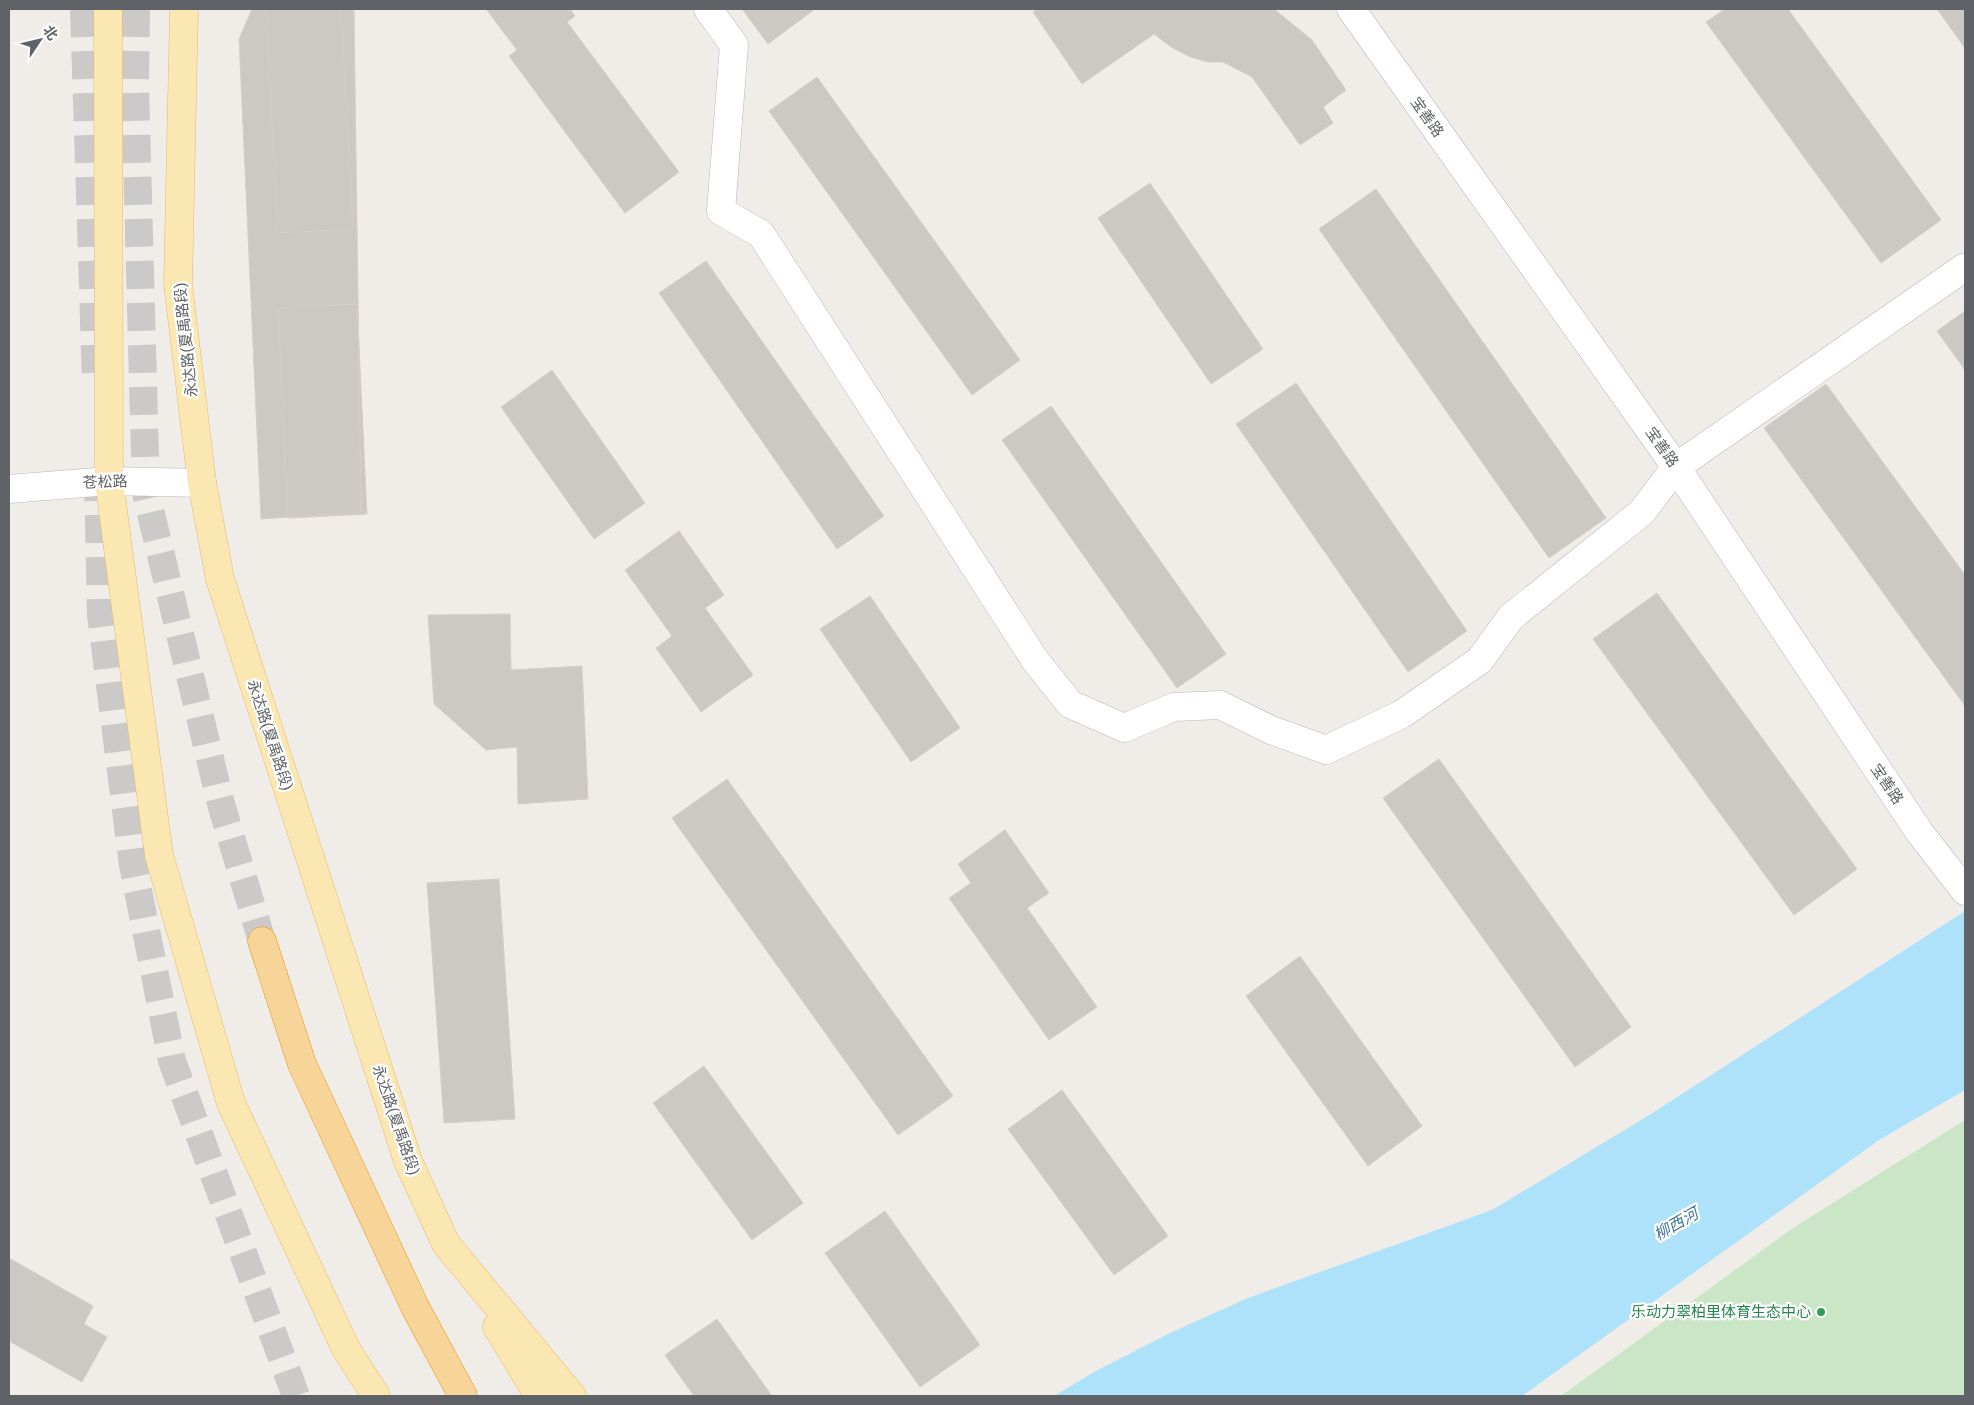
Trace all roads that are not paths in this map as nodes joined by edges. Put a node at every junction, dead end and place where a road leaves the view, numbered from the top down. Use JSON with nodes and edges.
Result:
{"nodes":[{"id":1,"x":108,"y":9,"type":"edge"},
{"id":2,"x":184,"y":9,"type":"edge"},
{"id":3,"x":708,"y":9,"type":"edge"},
{"id":4,"x":1351,"y":9,"type":"edge"},
{"id":5,"x":1965,"y":267,"type":"edge"},
{"id":6,"x":1676,"y":467,"type":"junction"},
{"id":7,"x":109,"y":481,"type":"junction"},
{"id":8,"x":202,"y":483,"type":"junction"},
{"id":9,"x":10,"y":489,"type":"edge"},
{"id":10,"x":1965,"y":891,"type":"edge"},
{"id":11,"x":262,"y":941,"type":"tunnel mouth"},
{"id":12,"x":446,"y":1244,"type":"junction"},
{"id":13,"x":376,"y":1396,"type":"edge"},
{"id":14,"x":462,"y":1396,"type":"edge"},
{"id":15,"x":539,"y":1396,"type":"edge"},
{"id":16,"x":572,"y":1396,"type":"edge"}],
"edges":[{"from":1,"to":7,"type":"main road"},
{"from":2,"to":8,"type":"main road","name":"永达路(夏禹路段)"},
{"from":3,"to":6,"type":"street"},
{"from":4,"to":6,"type":"street","name":"宝善路"},
{"from":5,"to":6,"type":"street"},
{"from":6,"to":10,"type":"street","name":"宝善路"},
{"from":7,"to":8,"type":"street","name":"苍松路"},
{"from":7,"to":9,"type":"street","name":"苍松路"},
{"from":7,"to":13,"type":"main road"},
{"from":8,"to":12,"type":"main road","name":"永达路(夏禹路段)"},
{"from":11,"to":14,"type":"highway"},
{"from":12,"to":15,"type":"main road"},
{"from":12,"to":16,"type":"main road","name":"永达路(夏禹路段)"}]}
